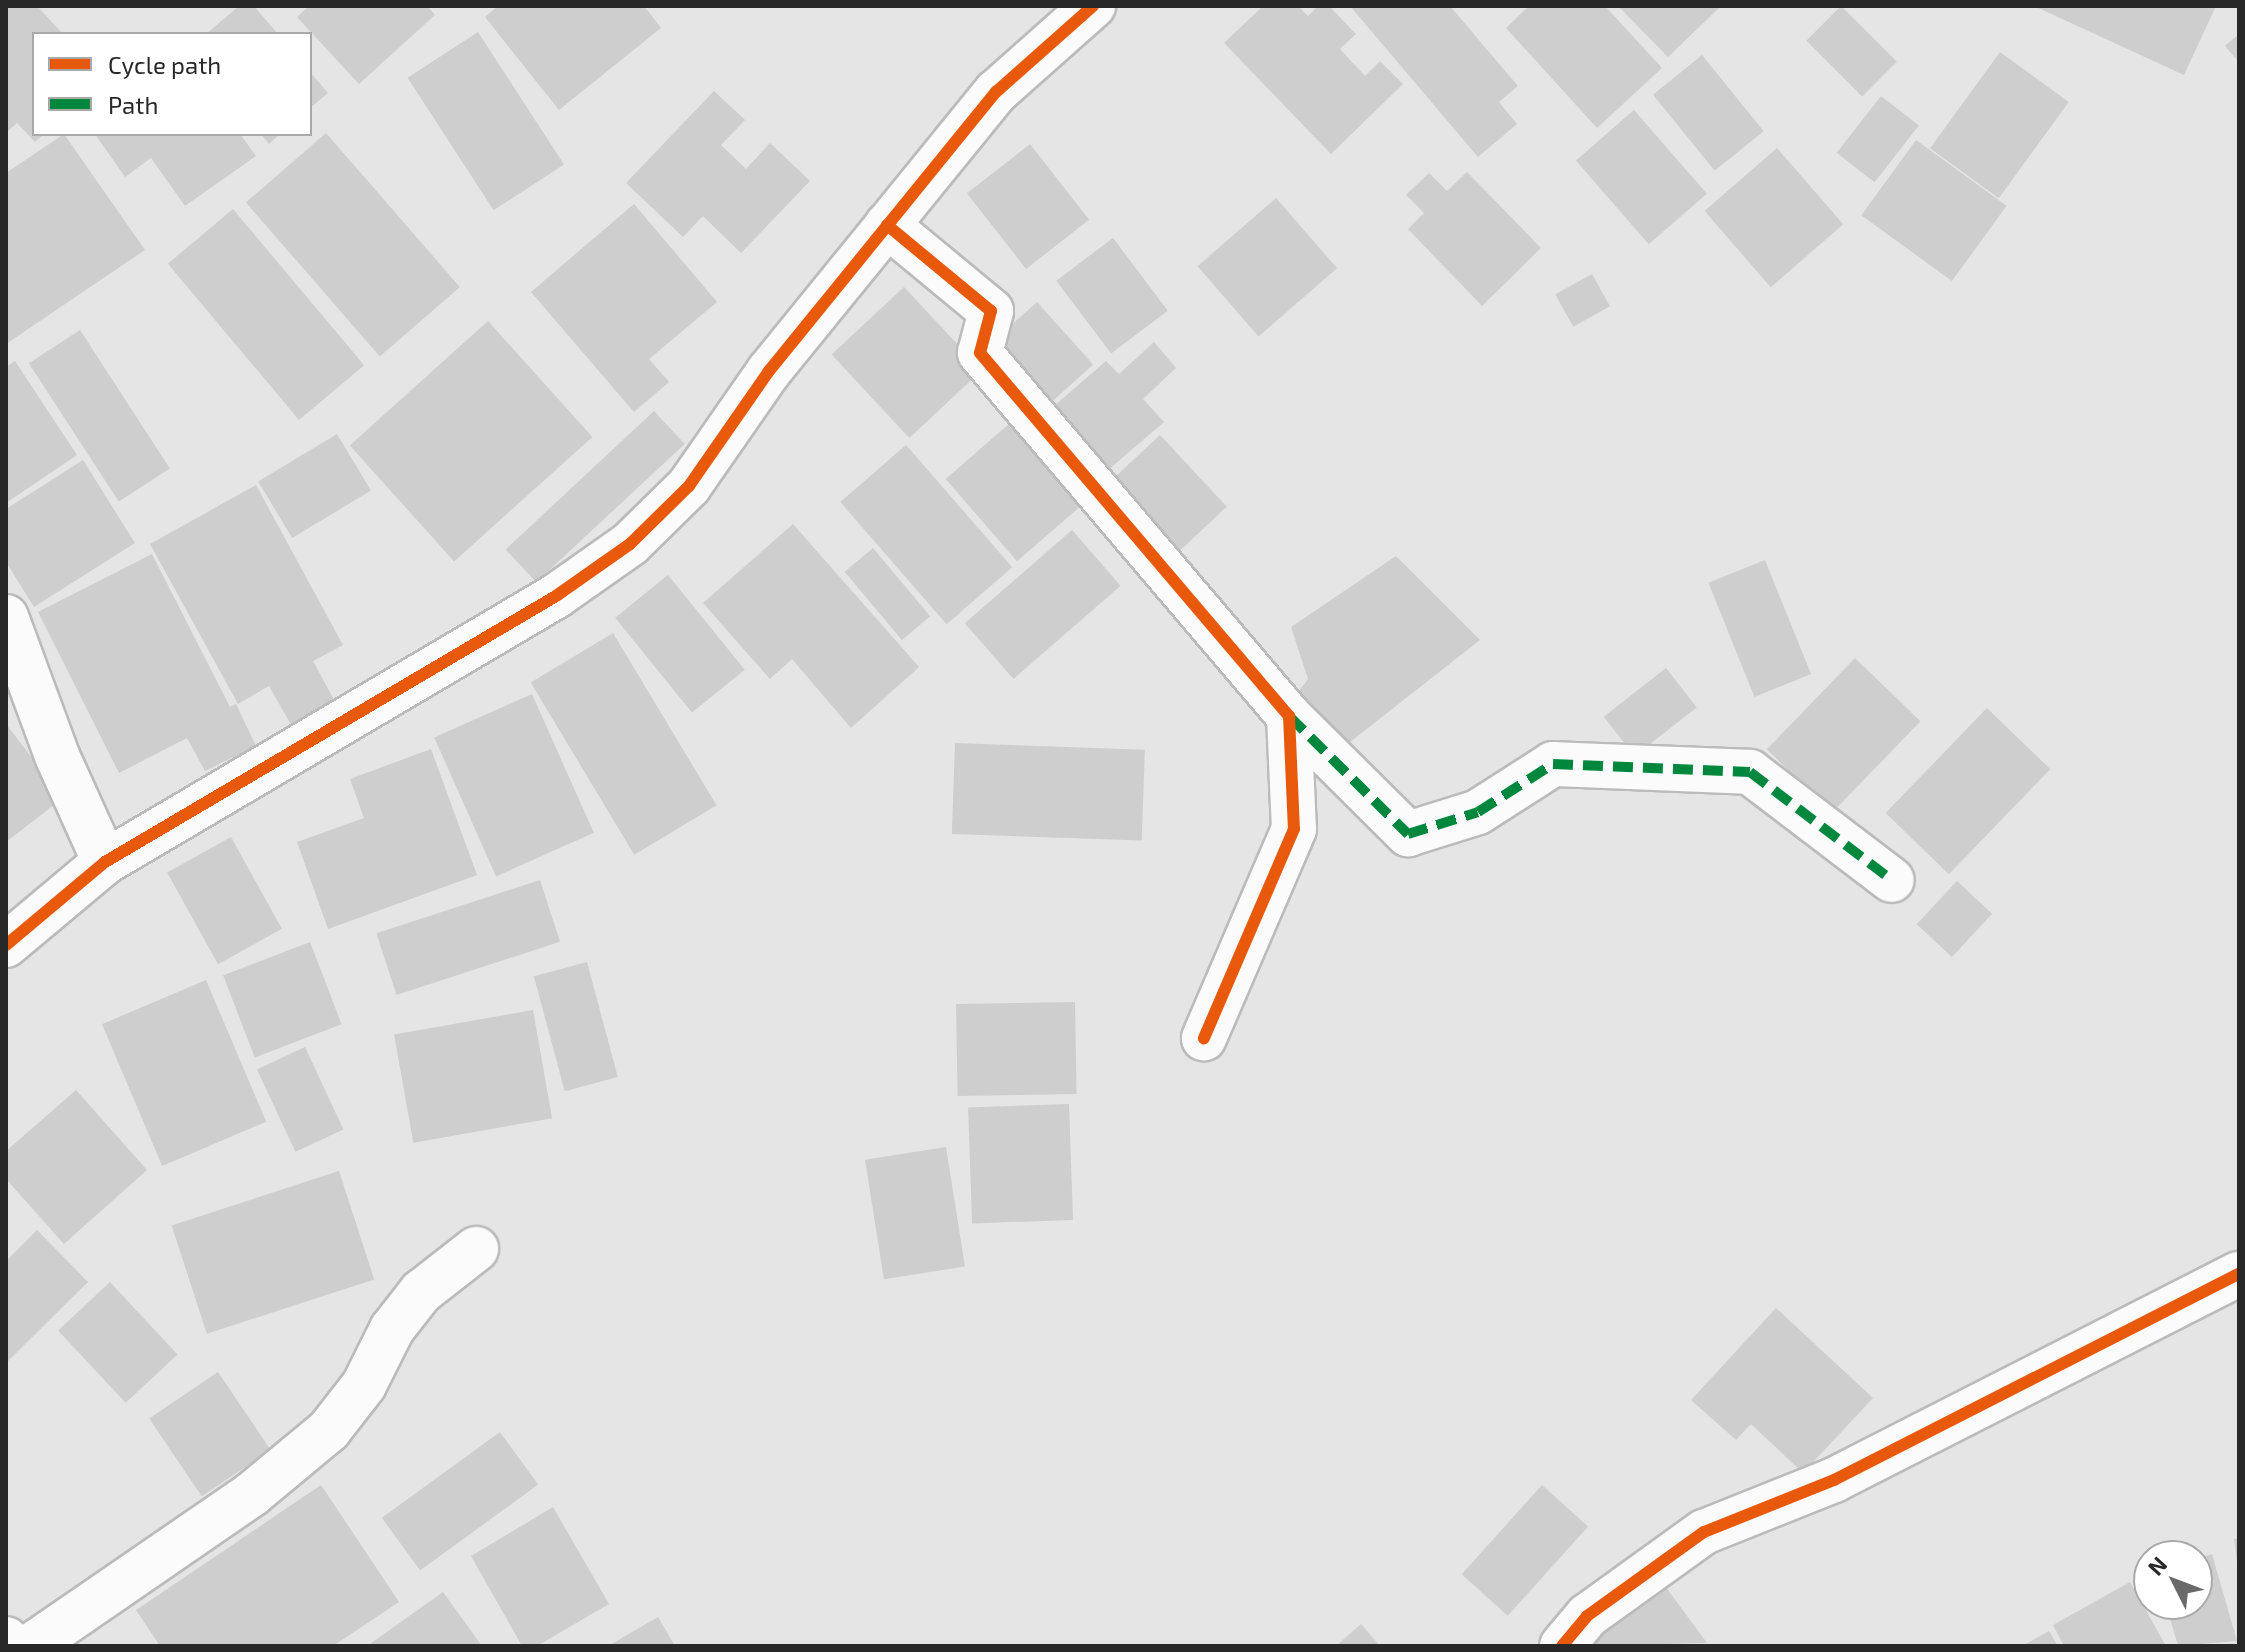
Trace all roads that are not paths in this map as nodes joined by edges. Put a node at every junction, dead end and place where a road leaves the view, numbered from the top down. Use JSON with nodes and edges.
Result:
{"nodes":[{"id":1,"x":1093,"y":6,"type":"edge"},
{"id":2,"x":887,"y":225,"type":"junction"},
{"id":3,"x":6,"y":617,"type":"edge"},
{"id":4,"x":1289,"y":716,"type":"junction"},
{"id":5,"x":105,"y":862,"type":"junction"},
{"id":6,"x":1892,"y":880,"type":"dead end"},
{"id":7,"x":6,"y":945,"type":"edge"},
{"id":8,"x":1204,"y":1038,"type":"dead end"},
{"id":9,"x":476,"y":1249,"type":"dead end"},
{"id":10,"x":2239,"y":1274,"type":"edge"},
{"id":11,"x":6,"y":1639,"type":"edge"},
{"id":12,"x":13,"y":1646,"type":"edge"},
{"id":13,"x":31,"y":1646,"type":"edge"},
{"id":14,"x":1562,"y":1646,"type":"edge"}],
"edges":[{"from":1,"to":2,"type":"main road"},
{"from":2,"to":4,"type":"main road"},
{"from":2,"to":5,"type":"main road"},
{"from":3,"to":5,"type":"main road"},
{"from":4,"to":6,"type":"main road"},
{"from":4,"to":8,"type":"main road"},
{"from":5,"to":7,"type":"main road"},
{"from":9,"to":13,"type":"main road"},
{"from":10,"to":14,"type":"main road"},
{"from":11,"to":12,"type":"main road"}]}
